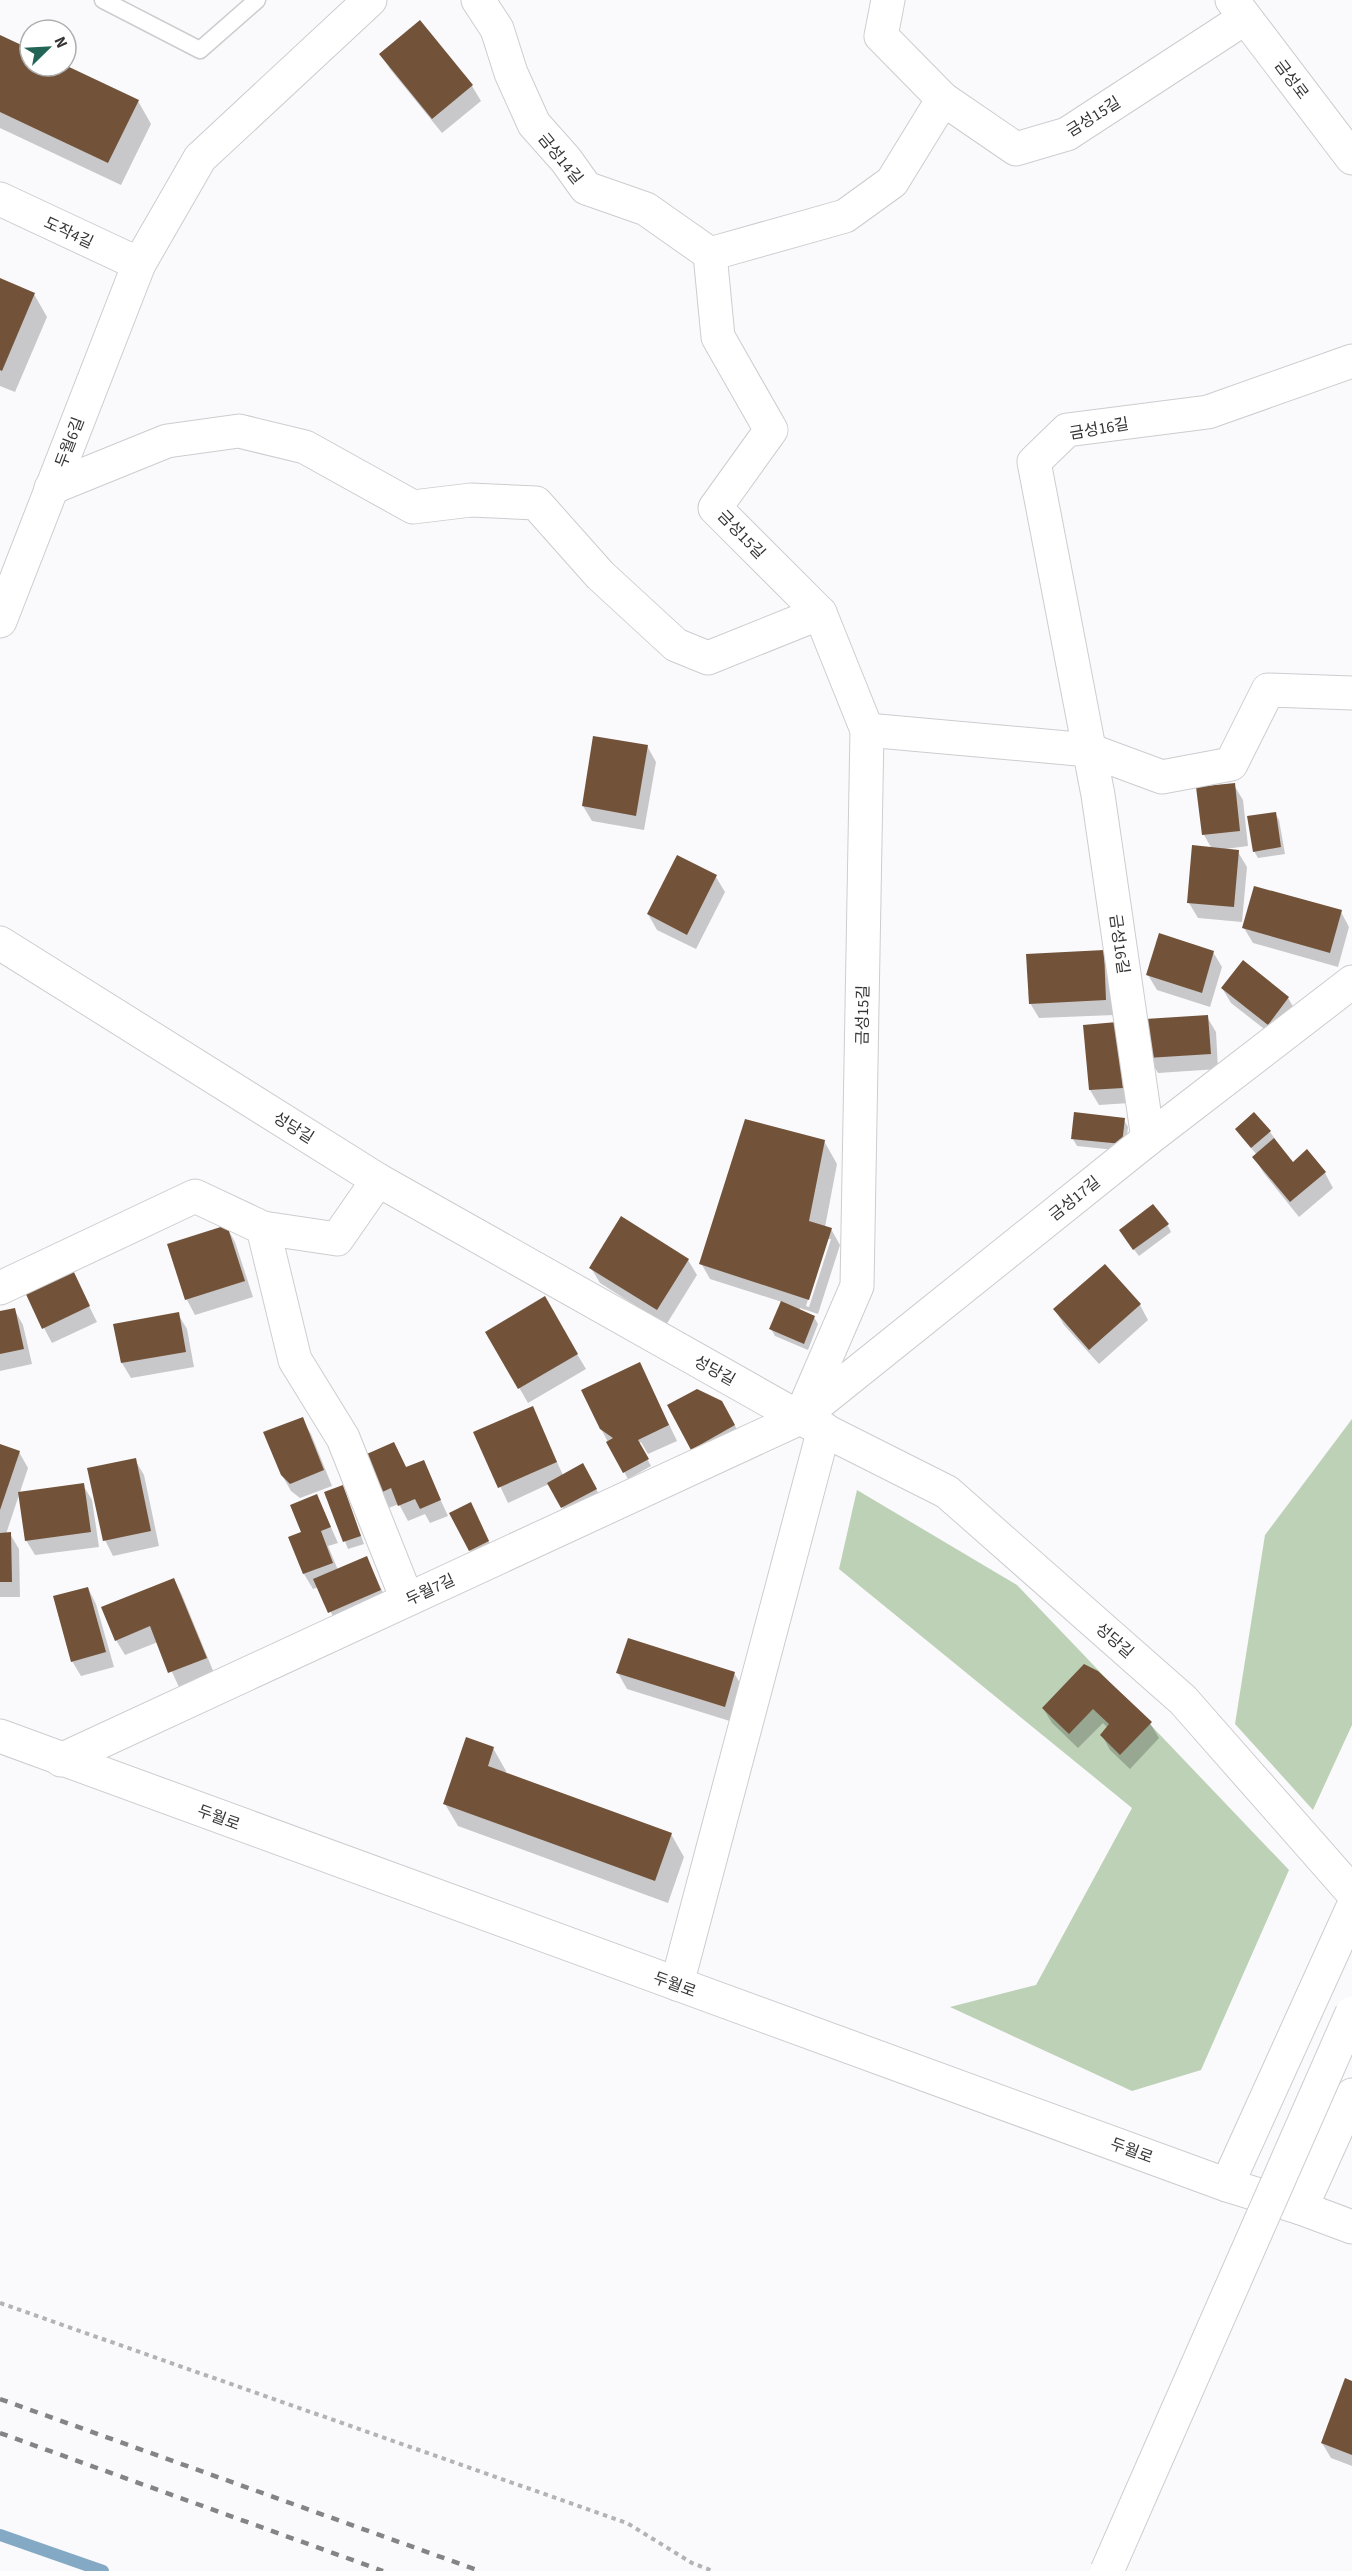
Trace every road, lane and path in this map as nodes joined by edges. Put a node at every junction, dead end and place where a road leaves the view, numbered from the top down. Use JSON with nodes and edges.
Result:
{"nodes":[{"id":1,"x":103,"y":0,"type":"edge"},
{"id":2,"x":256,"y":0,"type":"edge"},
{"id":3,"x":370,"y":0,"type":"edge"},
{"id":4,"x":478,"y":0,"type":"edge"},
{"id":5,"x":888,"y":0,"type":"edge"},
{"id":6,"x":1238,"y":9,"type":"edge"},
{"id":7,"x":943,"y":99,"type":"junction"},
{"id":8,"x":1352,"y":158,"type":"edge"},
{"id":9,"x":0,"y":200,"type":"edge"},
{"id":10,"x":710,"y":254,"type":"junction"},
{"id":11,"x":139,"y":264,"type":"junction"},
{"id":12,"x":1352,"y":361,"type":"edge"},
{"id":13,"x":51,"y":488,"type":"junction"},
{"id":14,"x":820,"y":613,"type":"junction"},
{"id":15,"x":0,"y":621,"type":"edge"},
{"id":16,"x":1352,"y":693,"type":"edge"},
{"id":17,"x":867,"y":730,"type":"junction"},
{"id":18,"x":1089,"y":750,"type":"junction"},
{"id":19,"x":0,"y":943,"type":"edge"},
{"id":20,"x":1352,"y":982,"type":"edge"},
{"id":21,"x":1148,"y":1139,"type":"junction"},
{"id":22,"x":378,"y":1180,"type":"junction"},
{"id":23,"x":263,"y":1228,"type":"junction"},
{"id":24,"x":0,"y":1288,"type":"edge"},
{"id":25,"x":812,"y":1423,"type":"junction"},
{"id":26,"x":407,"y":1599,"type":"junction"},
{"id":27,"x":0,"y":1736,"type":"edge"},
{"id":28,"x":61,"y":1760,"type":"junction"},
{"id":29,"x":1352,"y":1892,"type":"edge"},
{"id":30,"x":1352,"y":1909,"type":"edge"},
{"id":31,"x":677,"y":1984,"type":"junction"},
{"id":32,"x":1352,"y":2013,"type":"edge"},
{"id":33,"x":1352,"y":2095,"type":"edge"},
{"id":34,"x":1227,"y":2185,"type":"junction"},
{"id":35,"x":1301,"y":2208,"type":"junction"},
{"id":36,"x":1352,"y":2227,"type":"edge"},
{"id":37,"x":0,"y":2303,"type":"edge"},
{"id":38,"x":714,"y":2571,"type":"edge"},
{"id":39,"x":1107,"y":2571,"type":"edge"}],
"edges":[{"from":1,"to":2,"type":"lane"},
{"from":3,"to":11,"type":"street"},
{"from":4,"to":10,"type":"street","name":"금성14길"},
{"from":5,"to":7,"type":"street"},
{"from":6,"to":7,"type":"street","name":"금성15길"},
{"from":6,"to":8,"type":"street","name":"금성로"},
{"from":7,"to":10,"type":"street"},
{"from":9,"to":11,"type":"street","name":"도작4길"},
{"from":10,"to":14,"type":"street","name":"금성15길"},
{"from":11,"to":13,"type":"street","name":"두월6길"},
{"from":12,"to":18,"type":"street","name":"금성16길"},
{"from":13,"to":14,"type":"street"},
{"from":13,"to":15,"type":"street","name":"두월6길"},
{"from":14,"to":17,"type":"street","name":"금성15길"},
{"from":16,"to":18,"type":"street"},
{"from":17,"to":18,"type":"street"},
{"from":17,"to":25,"type":"street","name":"금성15길"},
{"from":18,"to":21,"type":"street","name":"금성16길"},
{"from":19,"to":22,"type":"street","name":"성당길"},
{"from":20,"to":21,"type":"street","name":"금성17길"},
{"from":21,"to":25,"type":"street","name":"금성17길"},
{"from":22,"to":23,"type":"street"},
{"from":22,"to":25,"type":"street","name":"성당길"},
{"from":23,"to":24,"type":"street"},
{"from":23,"to":26,"type":"street"},
{"from":25,"to":26,"type":"street","name":"두월7길"},
{"from":25,"to":29,"type":"street","name":"성당길"},
{"from":25,"to":31,"type":"street","name":"금성15길"},
{"from":26,"to":28,"type":"street","name":"두월7길"},
{"from":27,"to":28,"type":"street","name":"두월로"},
{"from":28,"to":31,"type":"street","name":"두월로"},
{"from":30,"to":34,"type":"street"},
{"from":31,"to":34,"type":"street","name":"두월로"},
{"from":32,"to":39,"type":"street","bridge":true},
{"from":33,"to":35,"type":"street"},
{"from":34,"to":35,"type":"street","name":"두월로"},
{"from":35,"to":36,"type":"street","name":"두월로"},
{"from":37,"to":38,"type":"path"}]}
